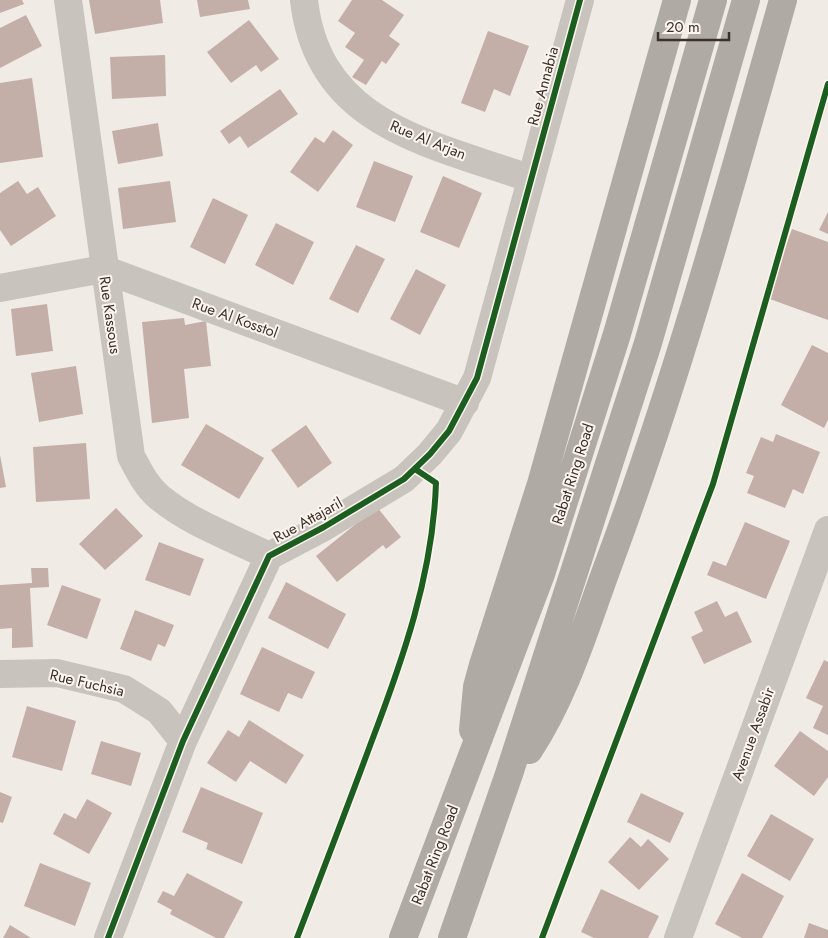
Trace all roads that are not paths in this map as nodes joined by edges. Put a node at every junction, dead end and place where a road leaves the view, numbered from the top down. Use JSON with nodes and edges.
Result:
{"nodes":[{"id":1,"x":68,"y":0,"type":"edge"},
{"id":2,"x":304,"y":0,"type":"edge"},
{"id":3,"x":580,"y":0,"type":"edge"},
{"id":4,"x":677,"y":0,"type":"edge"},
{"id":5,"x":713,"y":0,"type":"edge"},
{"id":6,"x":746,"y":0,"type":"edge"},
{"id":7,"x":783,"y":0,"type":"edge"},
{"id":8,"x":531,"y":179,"type":"junction"},
{"id":9,"x":104,"y":269,"type":"junction"},
{"id":10,"x":0,"y":288,"type":"edge"},
{"id":11,"x":465,"y":403,"type":"junction"},
{"id":12,"x":828,"y":530,"type":"edge"},
{"id":13,"x":269,"y":556,"type":"junction"},
{"id":14,"x":823,"y":557,"type":"edge"},
{"id":15,"x":0,"y":674,"type":"edge"},
{"id":16,"x":183,"y":742,"type":"junction"},
{"id":17,"x":474,"y":755,"type":"junction"},
{"id":18,"x":510,"y":774,"type":"junction"},
{"id":19,"x":108,"y":938,"type":"edge"},
{"id":20,"x":403,"y":938,"type":"edge"},
{"id":21,"x":452,"y":938,"type":"edge"},
{"id":22,"x":678,"y":938,"type":"edge"}],
"edges":[{"from":1,"to":9,"type":"street","name":"Rue Kassous"},
{"from":2,"to":8,"type":"street","name":"Rue Al Arjan"},
{"from":3,"to":8,"type":"street","name":"Rue Annabia"},
{"from":4,"to":17,"type":"highway"},
{"from":5,"to":17,"type":"highway","name":"Rabat Ring Road"},
{"from":6,"to":18,"type":"highway","name":"Rabat Ring Road"},
{"from":7,"to":18,"type":"highway"},
{"from":8,"to":11,"type":"street","name":"Rue Attajaril"},
{"from":9,"to":10,"type":"street"},
{"from":9,"to":11,"type":"street","name":"Rue Al Kosstol"},
{"from":9,"to":13,"type":"street","name":"Rue Kassous"},
{"from":11,"to":13,"type":"street","name":"Rue Attajaril"},
{"from":12,"to":14,"type":"street","name":"Avenue Assabir"},
{"from":13,"to":16,"type":"street","name":"Rue Attajaril"},
{"from":14,"to":22,"type":"street","name":"Avenue Assabir"},
{"from":15,"to":16,"type":"street","name":"Rue Fuchsia"},
{"from":16,"to":19,"type":"street","name":"Rue Attajaril"},
{"from":17,"to":20,"type":"highway","name":"Rabat Ring Road"},
{"from":18,"to":21,"type":"highway","name":"Rabat Ring Road"}]}
